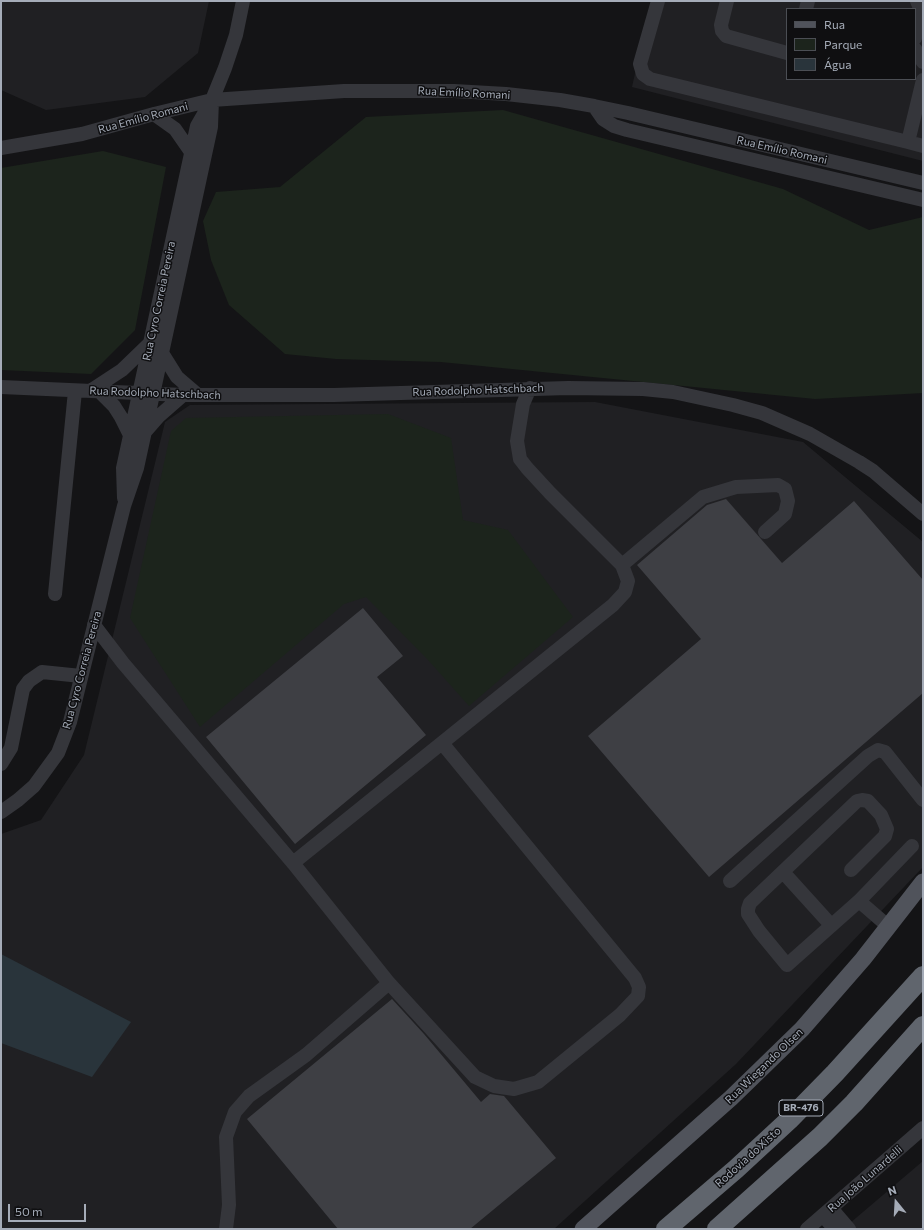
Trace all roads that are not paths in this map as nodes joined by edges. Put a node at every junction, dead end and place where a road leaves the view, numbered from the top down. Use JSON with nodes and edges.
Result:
{"nodes":[{"id":1,"x":243,"y":1,"type":"edge"},
{"id":2,"x":658,"y":1,"type":"edge"},
{"id":3,"x":727,"y":1,"type":"edge"},
{"id":4,"x":917,"y":1,"type":"edge"},
{"id":5,"x":916,"y":32,"type":"edge"},
{"id":6,"x":916,"y":51,"type":"edge"},
{"id":7,"x":786,"y":53,"type":"edge"},
{"id":8,"x":923,"y":62,"type":"edge"},
{"id":9,"x":923,"y":80,"type":"edge"},
{"id":10,"x":212,"y":100,"type":"junction"},
{"id":11,"x":594,"y":106,"type":"junction"},
{"id":12,"x":154,"y":114,"type":"junction"},
{"id":13,"x":908,"y":142,"type":"junction"},
{"id":14,"x":923,"y":146,"type":"edge"},
{"id":15,"x":1,"y":148,"type":"edge"},
{"id":16,"x":191,"y":152,"type":"junction"},
{"id":17,"x":923,"y":183,"type":"edge"},
{"id":18,"x":923,"y":200,"type":"edge"},
{"id":19,"x":150,"y":342,"type":"junction"},
{"id":20,"x":162,"y":353,"type":"junction"},
{"id":21,"x":1,"y":387,"type":"edge"},
{"id":22,"x":530,"y":388,"type":"junction"},
{"id":23,"x":75,"y":391,"type":"junction"},
{"id":24,"x":95,"y":392,"type":"junction"},
{"id":25,"x":139,"y":394,"type":"junction"},
{"id":26,"x":153,"y":394,"type":"junction"},
{"id":27,"x":183,"y":395,"type":"junction"},
{"id":28,"x":198,"y":395,"type":"junction"},
{"id":29,"x":145,"y":432,"type":"junction"},
{"id":30,"x":130,"y":434,"type":"junction"},
{"id":31,"x":124,"y":506,"type":"junction"},
{"id":32,"x":923,"y":514,"type":"edge"},
{"id":33,"x":765,"y":532,"type":"dead end"},
{"id":34,"x":622,"y":565,"type":"junction"},
{"id":35,"x":55,"y":594,"type":"dead end"},
{"id":36,"x":94,"y":626,"type":"junction"},
{"id":37,"x":81,"y":676,"type":"junction"},
{"id":38,"x":442,"y":743,"type":"junction"},
{"id":39,"x":1,"y":764,"type":"edge"},
{"id":40,"x":923,"y":800,"type":"edge"},
{"id":41,"x":1,"y":812,"type":"edge"},
{"id":42,"x":912,"y":846,"type":"dead end"},
{"id":43,"x":293,"y":863,"type":"junction"},
{"id":44,"x":851,"y":870,"type":"dead end"},
{"id":45,"x":783,"y":872,"type":"junction"},
{"id":46,"x":730,"y":880,"type":"dead end"},
{"id":47,"x":923,"y":882,"type":"edge"},
{"id":48,"x":859,"y":902,"type":"junction"},
{"id":49,"x":830,"y":926,"type":"junction"},
{"id":50,"x":889,"y":927,"type":"junction"},
{"id":51,"x":923,"y":976,"type":"edge"},
{"id":52,"x":389,"y":982,"type":"junction"},
{"id":53,"x":923,"y":1026,"type":"edge"},
{"id":54,"x":923,"y":1128,"type":"edge"},
{"id":55,"x":827,"y":1212,"type":"junction"},
{"id":56,"x":226,"y":1229,"type":"edge"},
{"id":57,"x":583,"y":1229,"type":"edge"},
{"id":58,"x":666,"y":1229,"type":"edge"},
{"id":59,"x":718,"y":1229,"type":"edge"},
{"id":60,"x":807,"y":1229,"type":"edge"},
{"id":61,"x":835,"y":1229,"type":"edge"},
{"id":62,"x":849,"y":1229,"type":"edge"}],
"edges":[{"from":1,"to":10,"type":"street","name":"Rua Cyro Correia Pereira"},
{"from":2,"to":13,"type":"street"},
{"from":3,"to":7,"type":"street"},
{"from":4,"to":5,"type":"street"},
{"from":6,"to":8,"type":"street"},
{"from":9,"to":13,"type":"street"},
{"from":10,"to":11,"type":"street","name":"Rua Emílio Romani"},
{"from":10,"to":12,"type":"street","name":"Rua Emílio Romani"},
{"from":10,"to":16,"type":"street","name":"Rua Cyro Correia Pereira"},
{"from":10,"to":20,"type":"street","name":"Rua Cyro Correia Pereira"},
{"from":11,"to":17,"type":"street","name":"Rua Emílio Romani"},
{"from":11,"to":18,"type":"street"},
{"from":12,"to":15,"type":"street","name":"Rua Emílio Romani"},
{"from":12,"to":16,"type":"street"},
{"from":13,"to":14,"type":"street"},
{"from":16,"to":19,"type":"street","name":"Rua Cyro Correia Pereira"},
{"from":19,"to":24,"type":"street"},
{"from":19,"to":25,"type":"street","name":"Rua Cyro Correia Pereira"},
{"from":20,"to":26,"type":"street","name":"Rua Cyro Correia Pereira"},
{"from":20,"to":28,"type":"street"},
{"from":21,"to":23,"type":"street","name":"Rua Rodolpho Hatschbach"},
{"from":22,"to":28,"type":"street","name":"Rua Rodolpho Hatschbach"},
{"from":22,"to":32,"type":"street","name":"Rua Rodolpho Hatschbach"},
{"from":22,"to":34,"type":"street"},
{"from":23,"to":24,"type":"street","name":"Rua Rodolpho Hatschbach"},
{"from":23,"to":35,"type":"street"},
{"from":24,"to":25,"type":"street","name":"Rua Rodolpho Hatschbach"},
{"from":24,"to":30,"type":"street"},
{"from":25,"to":26,"type":"street","name":"Rua Rodolpho Hatschbach"},
{"from":25,"to":30,"type":"street","name":"Rua Cyro Correia Pereira"},
{"from":26,"to":27,"type":"street","name":"Rua Rodolpho Hatschbach"},
{"from":26,"to":29,"type":"street","name":"Rua Cyro Correia Pereira"},
{"from":27,"to":28,"type":"street","name":"Rua Rodolpho Hatschbach"},
{"from":27,"to":29,"type":"street"},
{"from":29,"to":31,"type":"street","name":"Rua Cyro Correia Pereira"},
{"from":30,"to":31,"type":"street","name":"Rua Cyro Correia Pereira"},
{"from":31,"to":36,"type":"street","name":"Rua Cyro Correia Pereira"},
{"from":33,"to":34,"type":"street"},
{"from":34,"to":38,"type":"street"},
{"from":36,"to":37,"type":"street","name":"Rua Cyro Correia Pereira"},
{"from":36,"to":43,"type":"street"},
{"from":37,"to":39,"type":"street"},
{"from":37,"to":41,"type":"street","name":"Rua Cyro Correia Pereira"},
{"from":38,"to":43,"type":"street"},
{"from":38,"to":52,"type":"street"},
{"from":40,"to":46,"type":"street"},
{"from":42,"to":48,"type":"street"},
{"from":43,"to":52,"type":"street"},
{"from":44,"to":45,"type":"street"},
{"from":45,"to":49,"type":"street"},
{"from":45,"to":49,"type":"street"},
{"from":47,"to":50,"type":"main road","name":"Rua Wiegando Olsen"},
{"from":48,"to":49,"type":"street"},
{"from":48,"to":50,"type":"street"},
{"from":50,"to":57,"type":"main road","name":"Rua Wiegando Olsen"},
{"from":51,"to":58,"type":"highway","name":"Rodovia do Xisto","number":"BR-476"},
{"from":52,"to":56,"type":"street"},
{"from":53,"to":59,"type":"highway","number":"BR-476"},
{"from":54,"to":55,"type":"street","name":"Rua João Lunardelli"},
{"from":55,"to":60,"type":"street","name":"Rua João Lunardelli"},
{"from":55,"to":61,"type":"street"},
{"from":55,"to":62,"type":"street"}]}
